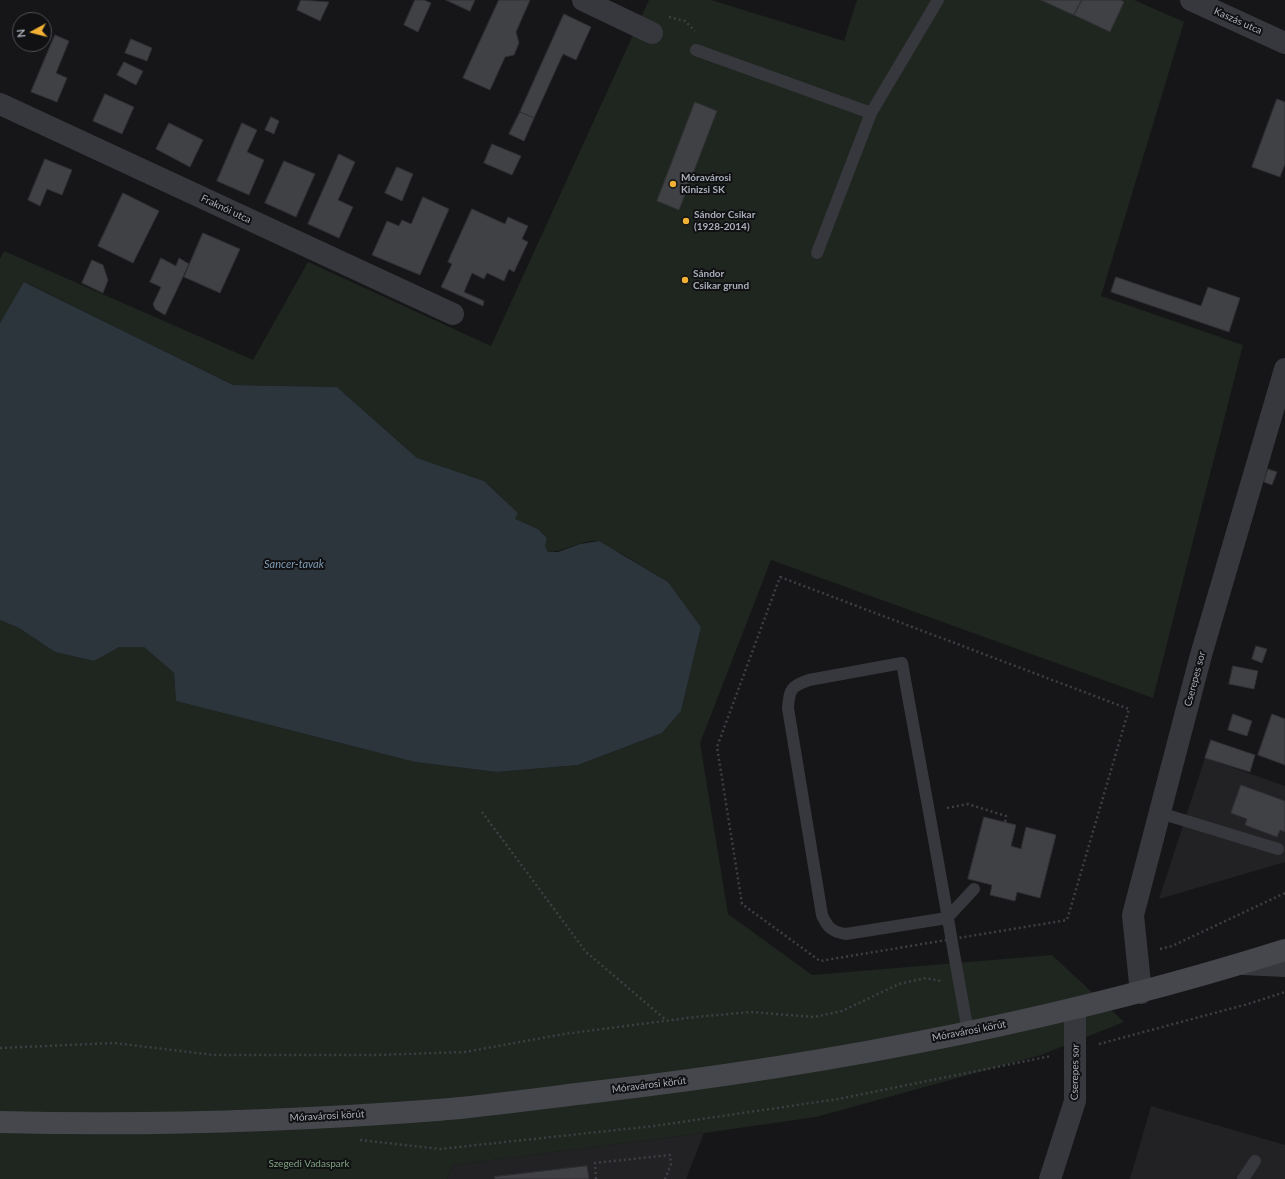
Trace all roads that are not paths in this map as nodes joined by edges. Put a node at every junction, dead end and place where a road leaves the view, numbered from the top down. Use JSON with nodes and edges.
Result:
{"nodes":[{"id":1,"x":583,"y":0,"type":"edge"},
{"id":2,"x":938,"y":0,"type":"edge"},
{"id":3,"x":1191,"y":0,"type":"edge"},
{"id":4,"x":647,"y":30,"type":"road end"},
{"id":5,"x":1285,"y":43,"type":"edge"},
{"id":6,"x":700,"y":51,"type":"road end"},
{"id":7,"x":0,"y":104,"type":"edge"},
{"id":8,"x":872,"y":113,"type":"junction"},
{"id":9,"x":817,"y":253,"type":"dead end"},
{"id":10,"x":453,"y":314,"type":"dead end"},
{"id":11,"x":1285,"y":369,"type":"edge"},
{"id":12,"x":1160,"y":813,"type":"junction"},
{"id":13,"x":1278,"y":849,"type":"dead end"},
{"id":14,"x":974,"y":889,"type":"dead end"},
{"id":15,"x":947,"y":918,"type":"junction"},
{"id":16,"x":1285,"y":950,"type":"edge"},
{"id":17,"x":1241,"y":964,"type":"junction"},
{"id":18,"x":1285,"y":966,"type":"edge"},
{"id":19,"x":1141,"y":992,"type":"junction"},
{"id":20,"x":1075,"y":1009,"type":"junction"},
{"id":21,"x":968,"y":1032,"type":"junction"},
{"id":22,"x":0,"y":1122,"type":"edge"},
{"id":23,"x":1256,"y":1161,"type":"dead end"},
{"id":24,"x":1050,"y":1179,"type":"edge"},
{"id":25,"x":1243,"y":1179,"type":"edge"}],
"edges":[{"from":1,"to":4,"type":"street"},
{"from":2,"to":8,"type":"lane"},
{"from":3,"to":5,"type":"street","name":"Kaszás utca"},
{"from":6,"to":8,"type":"lane"},
{"from":7,"to":10,"type":"street","name":"Fraknói utca"},
{"from":8,"to":9,"type":"lane"},
{"from":11,"to":12,"type":"street","name":"Cserepes sor"},
{"from":12,"to":13,"type":"lane"},
{"from":12,"to":19,"type":"street","name":"Cserepes sor"},
{"from":14,"to":15,"type":"lane"},
{"from":15,"to":15,"type":"lane"},
{"from":15,"to":21,"type":"lane"},
{"from":16,"to":17,"type":"main road","name":"Móravárosi körút"},
{"from":17,"to":18,"type":"street"},
{"from":17,"to":19,"type":"main road","name":"Móravárosi körút"},
{"from":19,"to":20,"type":"main road","name":"Móravárosi körút"},
{"from":20,"to":21,"type":"main road","name":"Móravárosi körút"},
{"from":20,"to":24,"type":"street","name":"Cserepes sor"},
{"from":21,"to":22,"type":"main road","name":"Móravárosi körút"},
{"from":23,"to":25,"type":"lane"}]}
